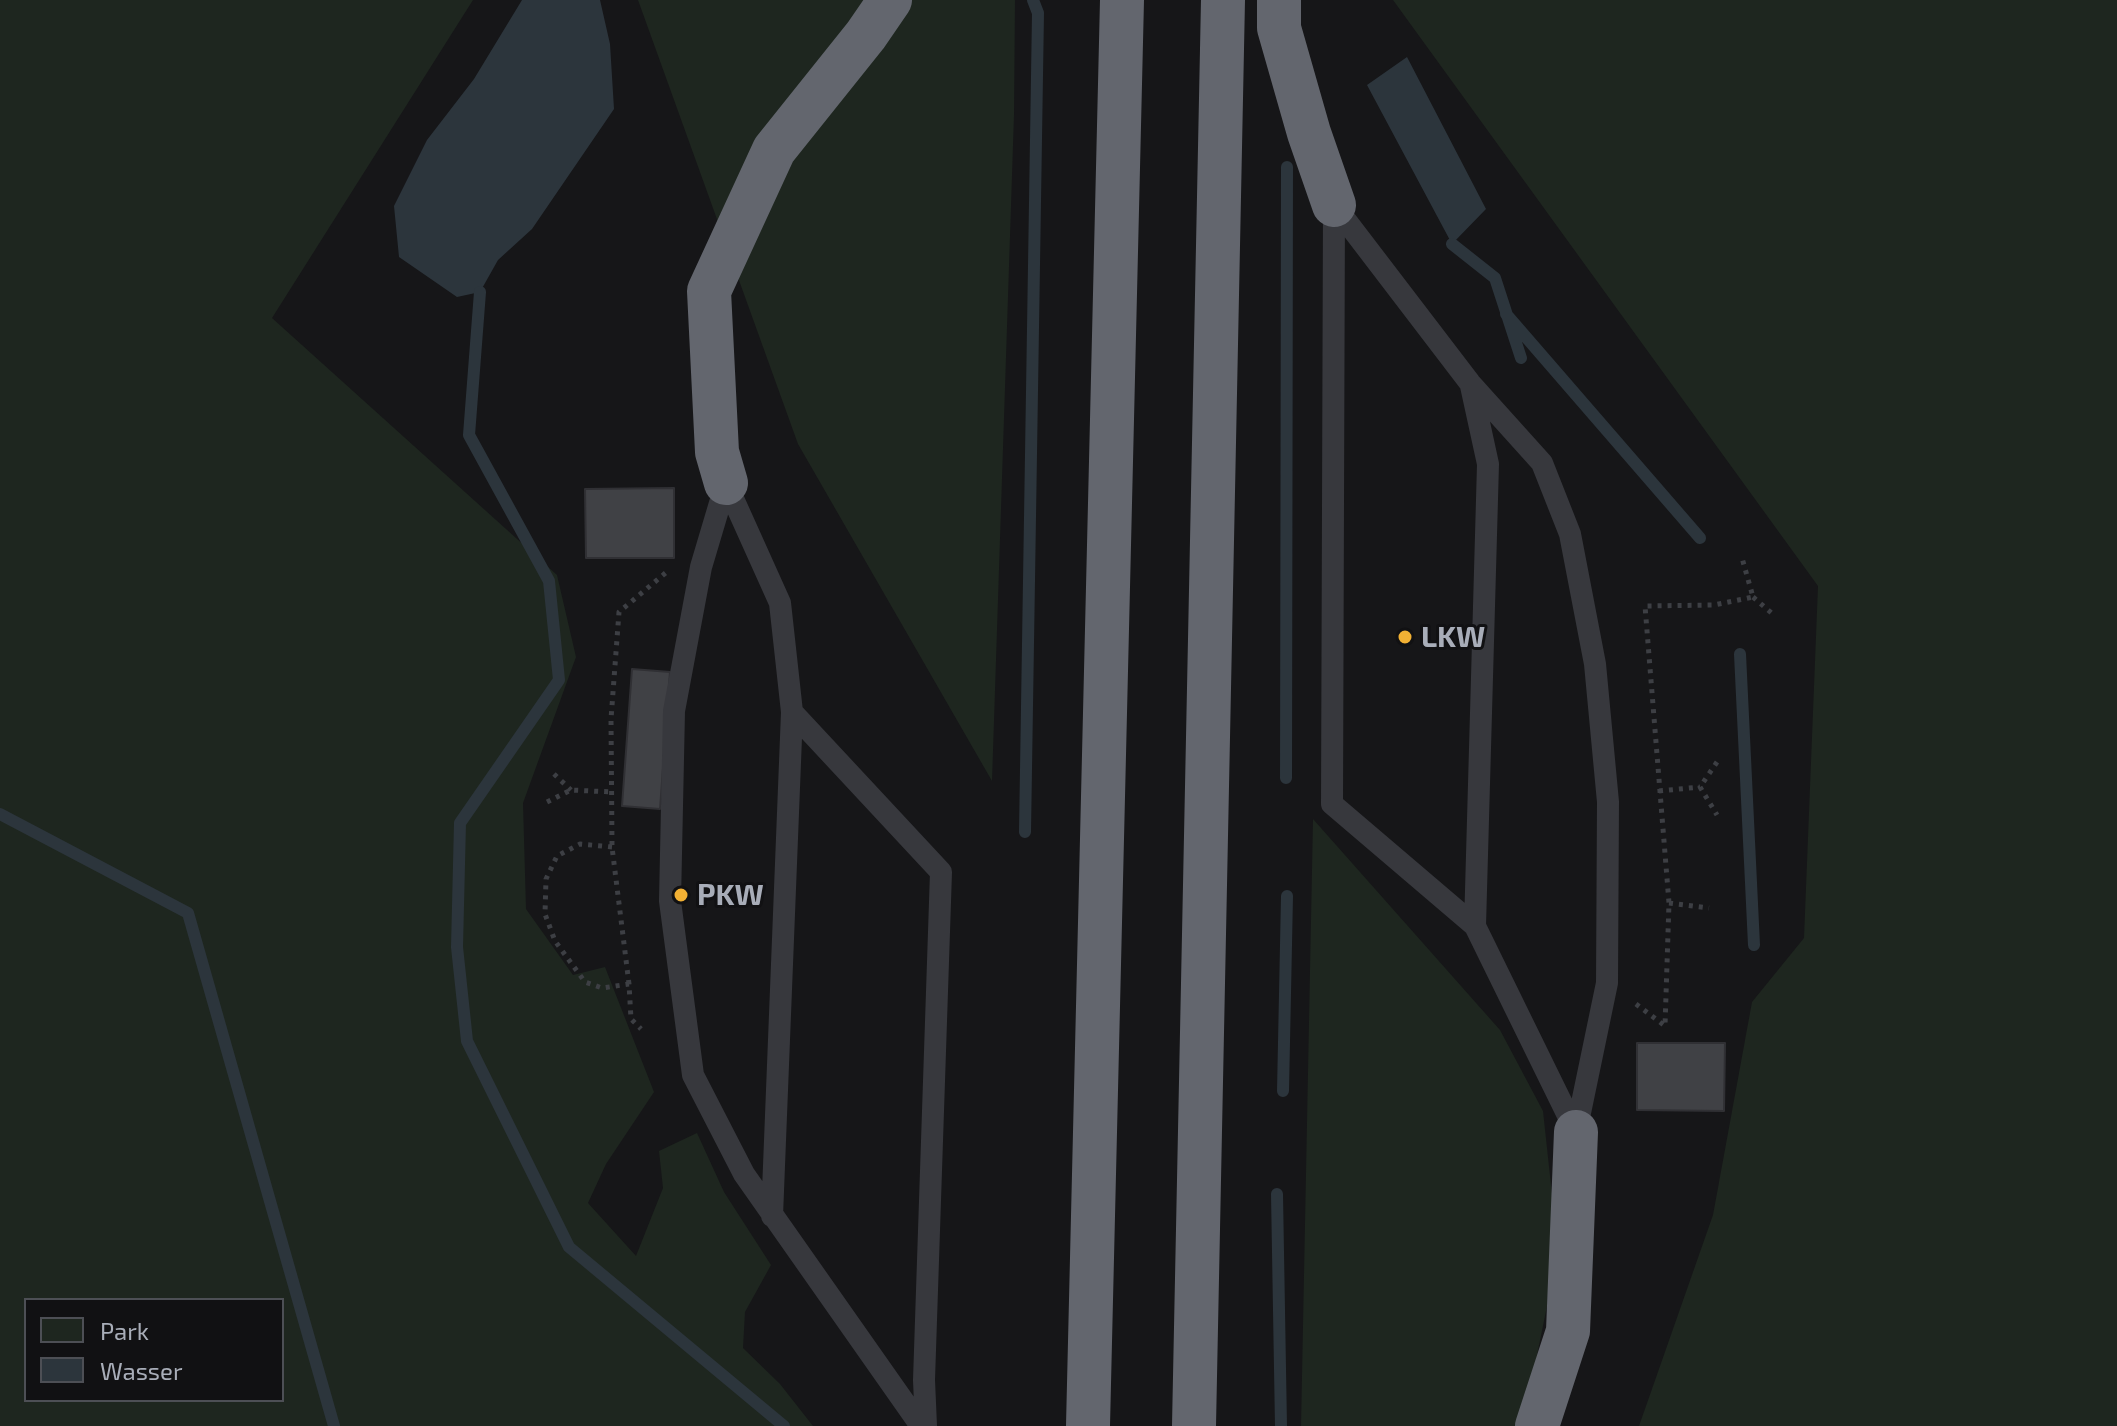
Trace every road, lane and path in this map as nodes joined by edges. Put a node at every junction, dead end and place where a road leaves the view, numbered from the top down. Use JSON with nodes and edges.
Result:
{"nodes":[{"id":1,"x":890,"y":0,"type":"edge"},
{"id":2,"x":1122,"y":0,"type":"edge"},
{"id":3,"x":1223,"y":0,"type":"edge"},
{"id":4,"x":1279,"y":0,"type":"edge"},
{"id":5,"x":1334,"y":205,"type":"junction"},
{"id":6,"x":1470,"y":383,"type":"junction"},
{"id":7,"x":726,"y":483,"type":"junction"},
{"id":8,"x":1742,"y":558,"type":"dead end"},
{"id":9,"x":703,"y":559,"type":"junction"},
{"id":10,"x":1753,"y":597,"type":"junction"},
{"id":11,"x":1775,"y":616,"type":"dead end"},
{"id":12,"x":792,"y":712,"type":"junction"},
{"id":13,"x":1717,"y":762,"type":"dead end"},
{"id":14,"x":554,"y":774,"type":"dead end"},
{"id":15,"x":1700,"y":787,"type":"junction"},
{"id":16,"x":571,"y":790,"type":"junction"},
{"id":17,"x":1659,"y":791,"type":"junction"},
{"id":18,"x":612,"y":792,"type":"junction"},
{"id":19,"x":547,"y":802,"type":"dead end"},
{"id":20,"x":1717,"y":815,"type":"dead end"},
{"id":21,"x":612,"y":847,"type":"junction"},
{"id":22,"x":1669,"y":903,"type":"junction"},
{"id":23,"x":1709,"y":908,"type":"dead end"},
{"id":24,"x":1475,"y":926,"type":"junction"},
{"id":25,"x":1607,"y":983,"type":"junction"},
{"id":26,"x":629,"y":984,"type":"junction"},
{"id":27,"x":641,"y":1029,"type":"dead end"},
{"id":28,"x":1576,"y":1132,"type":"junction"},
{"id":29,"x":772,"y":1216,"type":"junction"},
{"id":30,"x":923,"y":1426,"type":"edge"},
{"id":31,"x":1088,"y":1426,"type":"edge"},
{"id":32,"x":1194,"y":1426,"type":"edge"},
{"id":33,"x":1537,"y":1426,"type":"edge"}],
"edges":[{"from":1,"to":7,"type":"highway"},
{"from":2,"to":31,"type":"highway"},
{"from":3,"to":32,"type":"highway"},
{"from":4,"to":5,"type":"highway"},
{"from":5,"to":6,"type":"lane"},
{"from":5,"to":24,"type":"lane"},
{"from":6,"to":24,"type":"lane"},
{"from":6,"to":25,"type":"lane"},
{"from":7,"to":9,"type":"lane"},
{"from":7,"to":12,"type":"lane"},
{"from":8,"to":10,"type":"path"},
{"from":9,"to":18,"type":"path"},
{"from":9,"to":29,"type":"lane"},
{"from":10,"to":11,"type":"path"},
{"from":10,"to":17,"type":"path"},
{"from":12,"to":29,"type":"lane"},
{"from":12,"to":30,"type":"lane"},
{"from":13,"to":15,"type":"path"},
{"from":14,"to":16,"type":"path"},
{"from":15,"to":17,"type":"path"},
{"from":15,"to":20,"type":"path"},
{"from":16,"to":18,"type":"path"},
{"from":16,"to":19,"type":"path"},
{"from":17,"to":22,"type":"path"},
{"from":18,"to":21,"type":"path"},
{"from":21,"to":26,"type":"path"},
{"from":21,"to":26,"type":"path"},
{"from":22,"to":23,"type":"path"},
{"from":22,"to":25,"type":"path"},
{"from":24,"to":28,"type":"lane"},
{"from":25,"to":28,"type":"lane"},
{"from":26,"to":27,"type":"path"},
{"from":28,"to":33,"type":"highway"},
{"from":29,"to":30,"type":"lane"}]}
